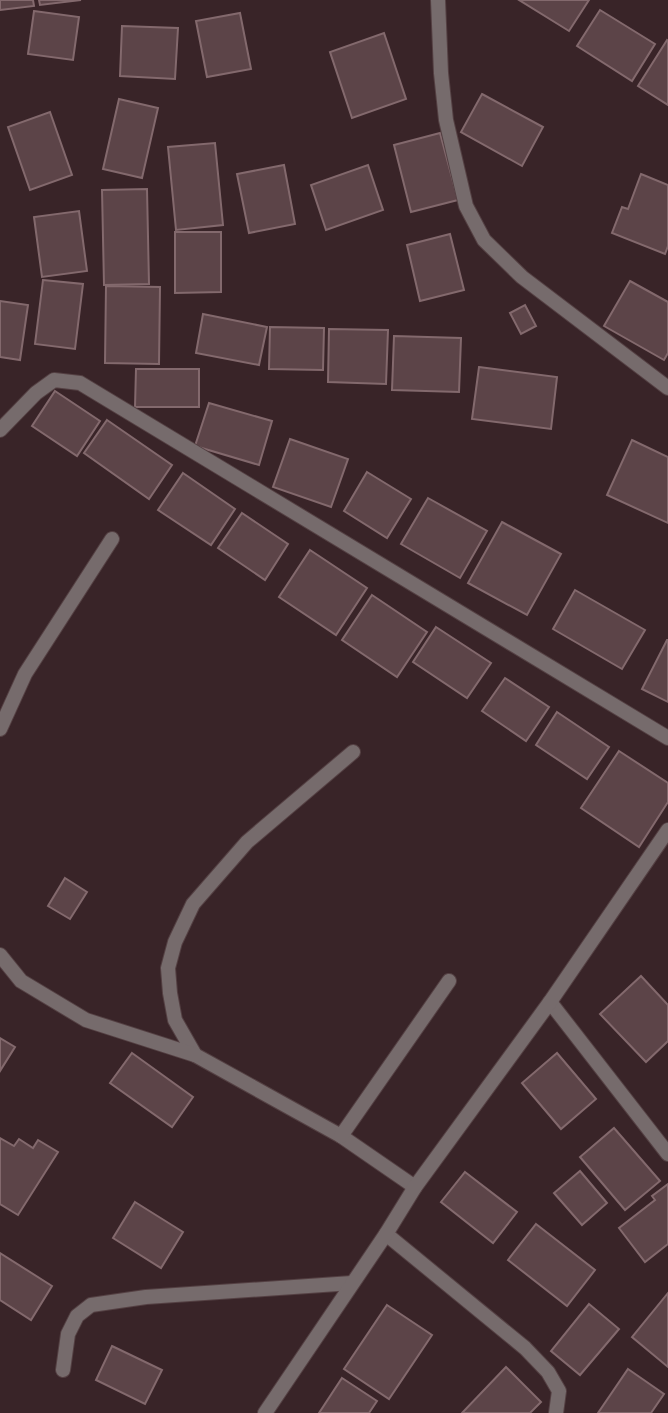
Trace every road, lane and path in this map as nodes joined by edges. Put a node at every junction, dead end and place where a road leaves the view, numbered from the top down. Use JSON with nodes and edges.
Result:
{"nodes":[{"id":1,"x":438,"y":0,"type":"edge"},
{"id":2,"x":668,"y":388,"type":"edge"},
{"id":3,"x":0,"y":430,"type":"edge"},
{"id":4,"x":112,"y":539,"type":"dead end"},
{"id":5,"x":0,"y":729,"type":"edge"},
{"id":6,"x":668,"y":738,"type":"edge"},
{"id":7,"x":353,"y":752,"type":"dead end"},
{"id":8,"x":668,"y":830,"type":"edge"},
{"id":9,"x":0,"y":955,"type":"edge"},
{"id":10,"x":449,"y":981,"type":"dead end"},
{"id":11,"x":550,"y":1002,"type":"junction"},
{"id":12,"x":195,"y":1055,"type":"junction"},
{"id":13,"x":341,"y":1136,"type":"junction"},
{"id":14,"x":668,"y":1154,"type":"edge"},
{"id":15,"x":415,"y":1187,"type":"junction"},
{"id":16,"x":386,"y":1234,"type":"junction"},
{"id":17,"x":352,"y":1283,"type":"junction"},
{"id":18,"x":63,"y":1370,"type":"dead end"},
{"id":19,"x":265,"y":1413,"type":"edge"},
{"id":20,"x":556,"y":1413,"type":"edge"}],
"edges":[{"from":1,"to":2,"type":"street"},
{"from":3,"to":6,"type":"street"},
{"from":4,"to":5,"type":"street"},
{"from":7,"to":12,"type":"street"},
{"from":8,"to":11,"type":"street"},
{"from":9,"to":12,"type":"street"},
{"from":10,"to":13,"type":"street"},
{"from":11,"to":14,"type":"street"},
{"from":11,"to":15,"type":"street"},
{"from":12,"to":13,"type":"street"},
{"from":13,"to":15,"type":"street"},
{"from":15,"to":16,"type":"street"},
{"from":16,"to":17,"type":"street"},
{"from":16,"to":20,"type":"street"},
{"from":17,"to":18,"type":"street"},
{"from":17,"to":19,"type":"street"}]}
